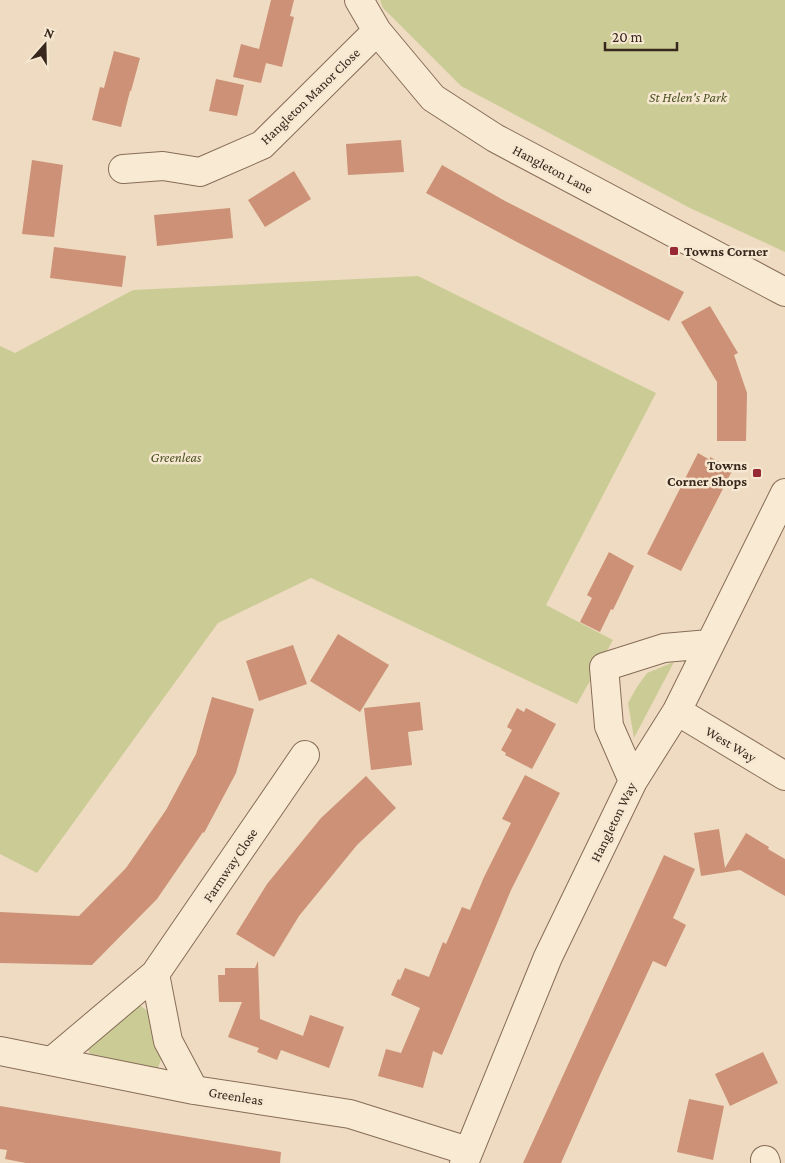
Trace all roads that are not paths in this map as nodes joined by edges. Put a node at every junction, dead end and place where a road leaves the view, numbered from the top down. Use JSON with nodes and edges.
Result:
{"nodes":[{"id":1,"x":360,"y":0,"type":"edge"},
{"id":2,"x":377,"y":32,"type":"junction"},
{"id":3,"x":123,"y":169,"type":"dead end"},
{"id":4,"x":785,"y":292,"type":"edge"},
{"id":5,"x":785,"y":493,"type":"edge"},
{"id":6,"x":709,"y":644,"type":"junction"},
{"id":7,"x":677,"y":710,"type":"junction"},
{"id":8,"x":305,"y":756,"type":"dead end"},
{"id":9,"x":785,"y":776,"type":"edge"},
{"id":10,"x":633,"y":781,"type":"junction"},
{"id":11,"x":155,"y":974,"type":"junction"},
{"id":12,"x":0,"y":1051,"type":"edge"},
{"id":13,"x":52,"y":1061,"type":"junction"},
{"id":14,"x":194,"y":1090,"type":"junction"},
{"id":15,"x":466,"y":1157,"type":"edge"}],
"edges":[{"from":1,"to":2,"type":"street","name":"Hangleton Lane"},
{"from":2,"to":3,"type":"street","name":"Hangleton Manor Close"},
{"from":2,"to":4,"type":"street","name":"Hangleton Lane"},
{"from":5,"to":6,"type":"street","name":"Hangleton Way"},
{"from":6,"to":7,"type":"street","name":"Hangleton Way"},
{"from":6,"to":10,"type":"street"},
{"from":7,"to":9,"type":"street","name":"West Way"},
{"from":7,"to":10,"type":"street","name":"Hangleton Way"},
{"from":8,"to":11,"type":"street","name":"Farmway Close"},
{"from":10,"to":15,"type":"street","name":"Hangleton Way"},
{"from":11,"to":13,"type":"street","name":"Farmway Close"},
{"from":11,"to":14,"type":"street"},
{"from":12,"to":13,"type":"street","name":"Greenleas"},
{"from":13,"to":14,"type":"street","name":"Greenleas"},
{"from":14,"to":15,"type":"street","name":"Greenleas"}]}
